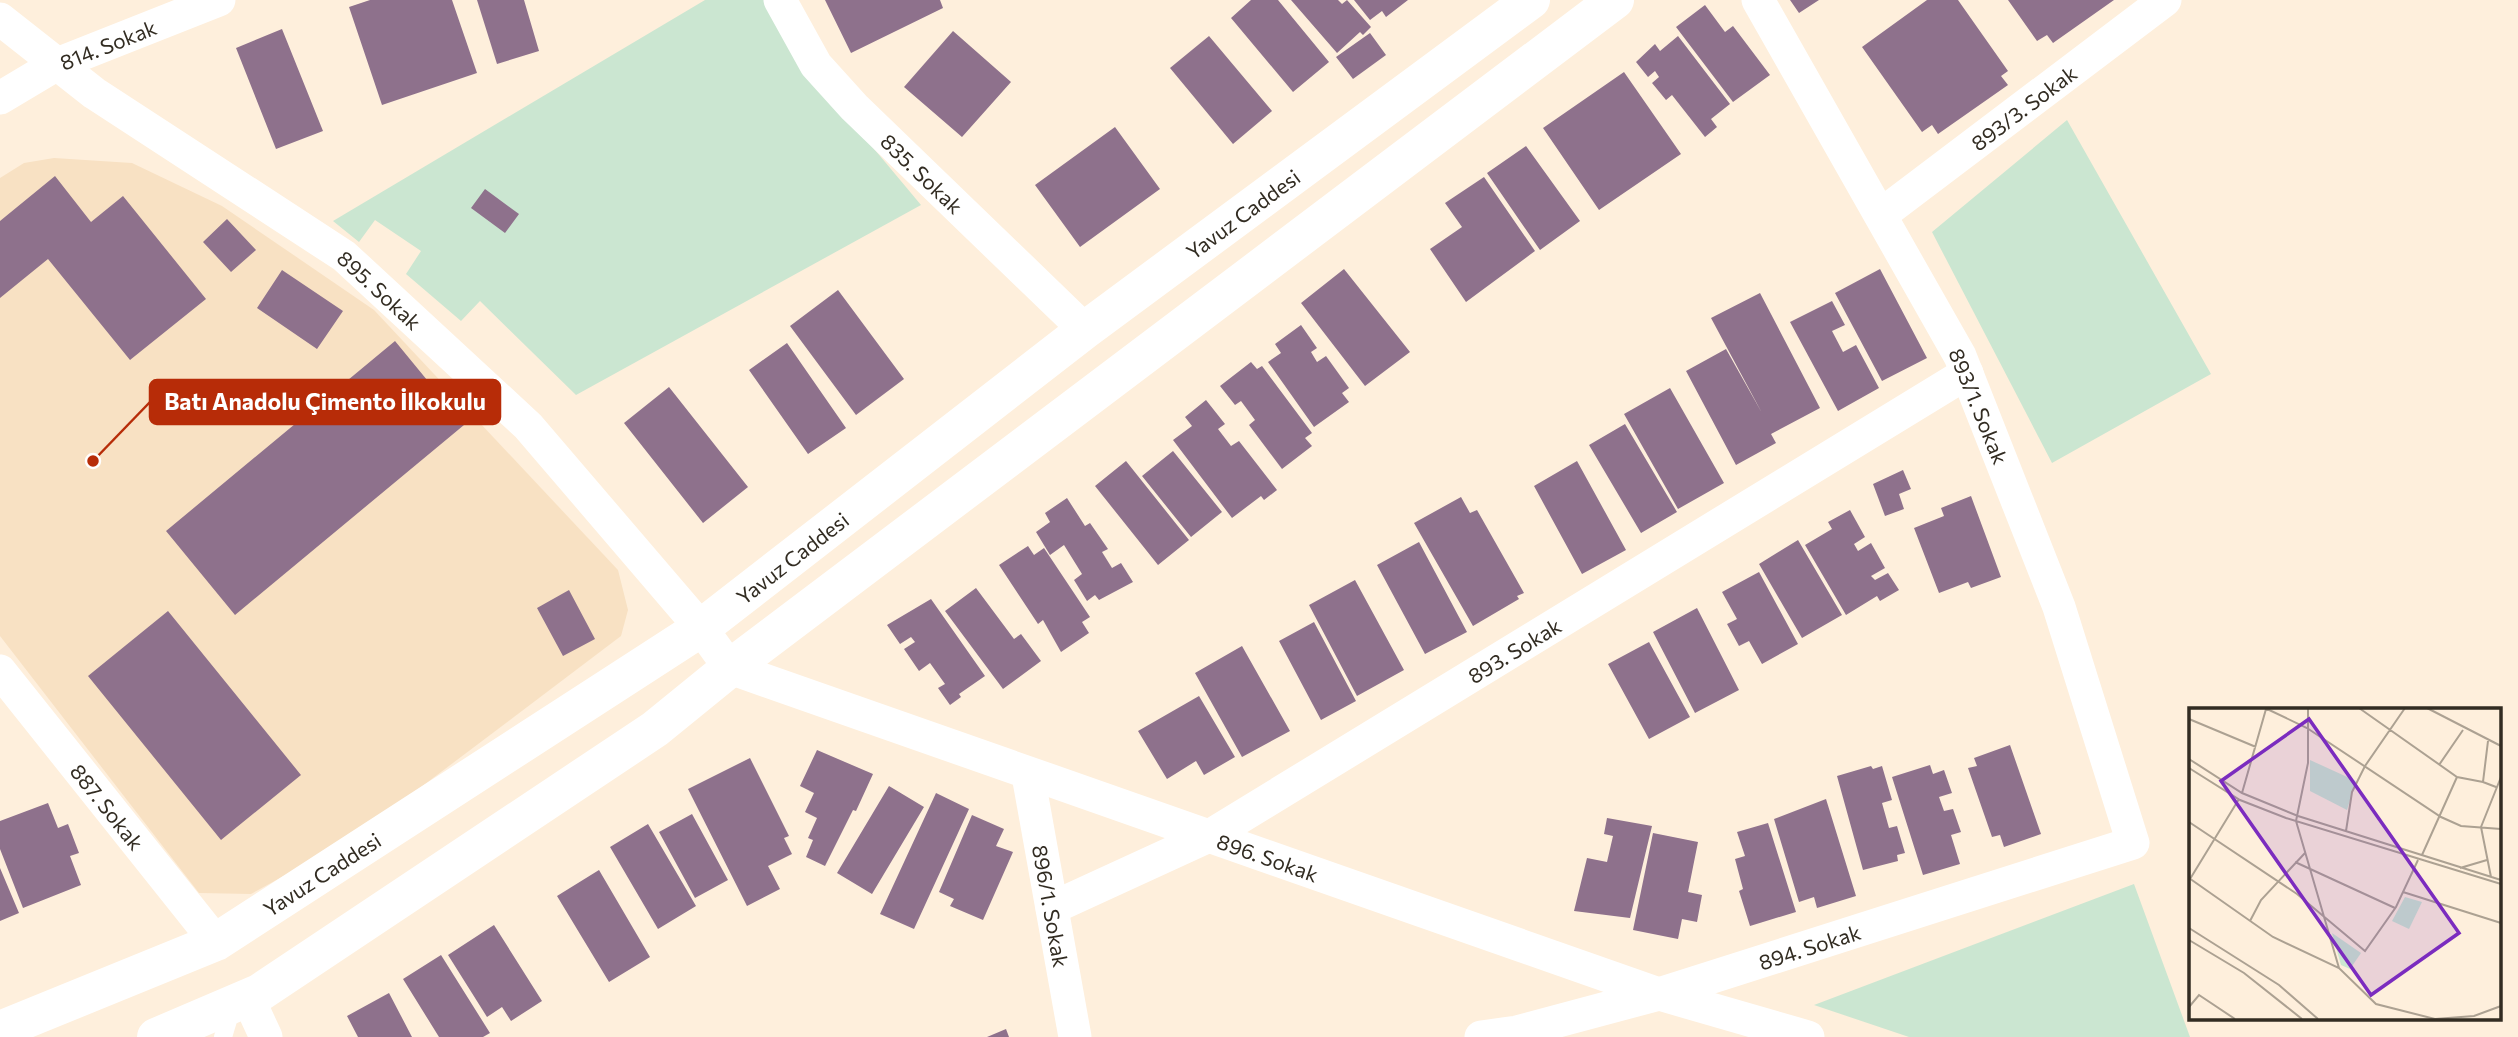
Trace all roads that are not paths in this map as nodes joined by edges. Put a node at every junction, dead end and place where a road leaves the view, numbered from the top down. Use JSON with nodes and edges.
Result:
{"nodes":[{"id":1,"x":219,"y":0,"type":"edge"},
{"id":2,"x":780,"y":0,"type":"edge"},
{"id":3,"x":1531,"y":0,"type":"edge"},
{"id":4,"x":1615,"y":0,"type":"edge"},
{"id":5,"x":1758,"y":0,"type":"edge"},
{"id":6,"x":2165,"y":0,"type":"edge"},
{"id":7,"x":0,"y":19,"type":"edge"},
{"id":8,"x":57,"y":64,"type":"junction"},
{"id":9,"x":0,"y":98,"type":"edge"},
{"id":10,"x":1882,"y":214,"type":"junction"},
{"id":11,"x":1086,"y":330,"type":"junction"},
{"id":12,"x":1966,"y":373,"type":"junction"},
{"id":13,"x":701,"y":628,"type":"junction"},
{"id":14,"x":730,"y":668,"type":"junction"},
{"id":15,"x":0,"y":671,"type":"edge"},
{"id":16,"x":1028,"y":775,"type":"junction"},
{"id":17,"x":1211,"y":835,"type":"junction"},
{"id":18,"x":2133,"y":843,"type":"joint"},
{"id":19,"x":1052,"y":908,"type":"junction"},
{"id":20,"x":216,"y":942,"type":"junction"},
{"id":21,"x":1659,"y":994,"type":"junction"},
{"id":22,"x":234,"y":1013,"type":"edge"},
{"id":23,"x":0,"y":1030,"type":"edge"},
{"id":24,"x":156,"y":1037,"type":"edge"},
{"id":25,"x":266,"y":1037,"type":"edge"},
{"id":26,"x":1075,"y":1037,"type":"edge"},
{"id":27,"x":1481,"y":1037,"type":"edge"},
{"id":28,"x":1808,"y":1037,"type":"edge"}],
"edges":[{"from":1,"to":8,"type":"street","name":"814. Sokak"},
{"from":2,"to":11,"type":"street","name":"835. Sokak"},
{"from":3,"to":11,"type":"main road","name":"Yavuz Caddesi"},
{"from":4,"to":14,"type":"main road"},
{"from":5,"to":10,"type":"street","name":"893/1. Sokak"},
{"from":6,"to":10,"type":"street","name":"893/3. Sokak"},
{"from":7,"to":8,"type":"street","name":"895. Sokak"},
{"from":8,"to":9,"type":"street","name":"814. Sokak"},
{"from":8,"to":13,"type":"street","name":"895. Sokak"},
{"from":10,"to":12,"type":"street","name":"893/1. Sokak"},
{"from":11,"to":13,"type":"main road","name":"Yavuz Caddesi"},
{"from":12,"to":17,"type":"street","name":"893. Sokak"},
{"from":12,"to":18,"type":"street","name":"893/1. Sokak"},
{"from":13,"to":14,"type":"street","name":"895. Sokak"},
{"from":13,"to":20,"type":"main road","name":"Yavuz Caddesi"},
{"from":14,"to":16,"type":"street","name":"896. Sokak"},
{"from":14,"to":22,"type":"main road"},
{"from":15,"to":20,"type":"street","name":"887. Sokak"},
{"from":16,"to":17,"type":"street","name":"896. Sokak"},
{"from":16,"to":19,"type":"street","name":"896/1. Sokak"},
{"from":17,"to":19,"type":"street","name":"893. Sokak"},
{"from":17,"to":21,"type":"street","name":"896. Sokak"},
{"from":18,"to":21,"type":"street","name":"894. Sokak"},
{"from":19,"to":26,"type":"street","name":"896/1. Sokak"},
{"from":20,"to":23,"type":"main road","name":"Yavuz Caddesi"},
{"from":21,"to":27,"type":"street","name":"894. Sokak"},
{"from":21,"to":28,"type":"street","name":"896. Sokak"},
{"from":22,"to":24,"type":"main road"},
{"from":22,"to":25,"type":"street"}]}
